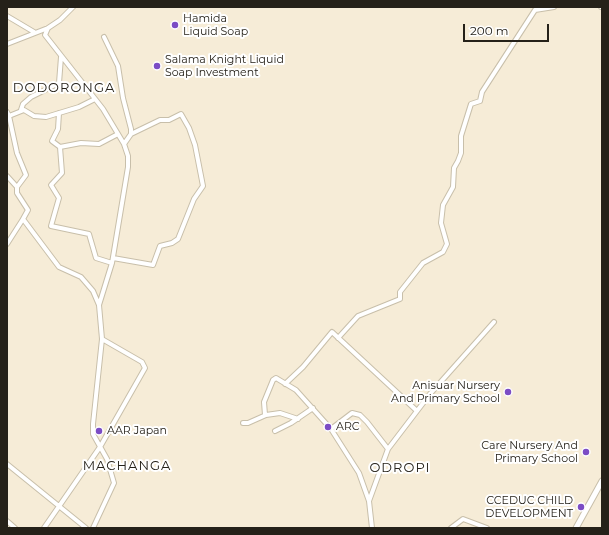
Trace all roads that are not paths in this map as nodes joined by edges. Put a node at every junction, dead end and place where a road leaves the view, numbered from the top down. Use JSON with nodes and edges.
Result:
{"nodes":[{"id":1,"x":73,"y":7,"type":"edge"},
{"id":2,"x":554,"y":7,"type":"edge"},
{"id":3,"x":7,"y":16,"type":"edge"},
{"id":4,"x":48,"y":28,"type":"junction"},
{"id":5,"x":35,"y":32,"type":"junction"},
{"id":6,"x":45,"y":35,"type":"junction"},
{"id":7,"x":104,"y":37,"type":"dead end"},
{"id":8,"x":7,"y":44,"type":"edge"},
{"id":9,"x":61,"y":57,"type":"junction"},
{"id":10,"x":95,"y":99,"type":"junction"},
{"id":11,"x":21,"y":110,"type":"junction"},
{"id":12,"x":59,"y":113,"type":"junction"},
{"id":13,"x":8,"y":114,"type":"edge"},
{"id":14,"x":118,"y":134,"type":"junction"},
{"id":15,"x":130,"y":134,"type":"junction"},
{"id":16,"x":124,"y":144,"type":"junction"},
{"id":17,"x":60,"y":147,"type":"junction"},
{"id":18,"x":7,"y":176,"type":"edge"},
{"id":19,"x":17,"y":187,"type":"junction"},
{"id":20,"x":23,"y":219,"type":"junction"},
{"id":21,"x":7,"y":244,"type":"edge"},
{"id":22,"x":113,"y":261,"type":"junction"},
{"id":23,"x":99,"y":305,"type":"junction"},
{"id":24,"x":494,"y":322,"type":"dead end"},
{"id":25,"x":338,"y":338,"type":"junction"},
{"id":26,"x":102,"y":339,"type":"junction"},
{"id":27,"x":285,"y":384,"type":"junction"},
{"id":28,"x":312,"y":408,"type":"junction"},
{"id":29,"x":417,"y":411,"type":"junction"},
{"id":30,"x":265,"y":415,"type":"junction"},
{"id":31,"x":298,"y":419,"type":"junction"},
{"id":32,"x":242,"y":423,"type":"dead end"},
{"id":33,"x":331,"y":429,"type":"junction"},
{"id":34,"x":275,"y":431,"type":"dead end"},
{"id":35,"x":100,"y":447,"type":"junction"},
{"id":36,"x":388,"y":449,"type":"junction"},
{"id":37,"x":7,"y":464,"type":"edge"},
{"id":38,"x":602,"y":481,"type":"edge"},
{"id":39,"x":369,"y":501,"type":"junction"},
{"id":40,"x":59,"y":506,"type":"junction"},
{"id":41,"x":7,"y":521,"type":"edge"},
{"id":42,"x":15,"y":528,"type":"edge"},
{"id":43,"x":44,"y":528,"type":"edge"},
{"id":44,"x":86,"y":528,"type":"edge"},
{"id":45,"x":93,"y":528,"type":"edge"},
{"id":46,"x":372,"y":528,"type":"edge"},
{"id":47,"x":451,"y":528,"type":"edge"},
{"id":48,"x":487,"y":528,"type":"edge"},
{"id":49,"x":576,"y":528,"type":"edge"}],
"edges":[{"from":1,"to":4,"type":"street"},
{"from":2,"to":25,"type":"street"},
{"from":3,"to":5,"type":"street"},
{"from":4,"to":5,"type":"street"},
{"from":4,"to":6,"type":"street"},
{"from":5,"to":6,"type":"street"},
{"from":5,"to":8,"type":"street"},
{"from":6,"to":9,"type":"street"},
{"from":7,"to":15,"type":"street"},
{"from":9,"to":10,"type":"street"},
{"from":9,"to":11,"type":"street"},
{"from":10,"to":12,"type":"street"},
{"from":10,"to":14,"type":"street"},
{"from":11,"to":12,"type":"street"},
{"from":11,"to":13,"type":"street"},
{"from":12,"to":17,"type":"street"},
{"from":13,"to":19,"type":"street"},
{"from":14,"to":16,"type":"street"},
{"from":14,"to":17,"type":"street"},
{"from":15,"to":16,"type":"street"},
{"from":15,"to":22,"type":"street"},
{"from":16,"to":22,"type":"street"},
{"from":17,"to":22,"type":"street"},
{"from":18,"to":19,"type":"street"},
{"from":19,"to":20,"type":"street"},
{"from":20,"to":21,"type":"street"},
{"from":20,"to":23,"type":"street"},
{"from":22,"to":23,"type":"street"},
{"from":23,"to":26,"type":"street"},
{"from":24,"to":29,"type":"street"},
{"from":25,"to":27,"type":"street"},
{"from":25,"to":29,"type":"street"},
{"from":26,"to":35,"type":"street"},
{"from":26,"to":35,"type":"street"},
{"from":27,"to":28,"type":"street"},
{"from":27,"to":30,"type":"street"},
{"from":28,"to":31,"type":"street"},
{"from":28,"to":33,"type":"street"},
{"from":29,"to":36,"type":"street"},
{"from":30,"to":31,"type":"street"},
{"from":30,"to":32,"type":"street"},
{"from":31,"to":34,"type":"street"},
{"from":33,"to":36,"type":"street"},
{"from":33,"to":39,"type":"street"},
{"from":35,"to":40,"type":"street"},
{"from":35,"to":45,"type":"street"},
{"from":36,"to":39,"type":"street"},
{"from":37,"to":40,"type":"street"},
{"from":38,"to":49,"type":"main road"},
{"from":39,"to":46,"type":"street"},
{"from":40,"to":43,"type":"street"},
{"from":40,"to":44,"type":"street"},
{"from":41,"to":42,"type":"street"},
{"from":47,"to":48,"type":"street"}]}
